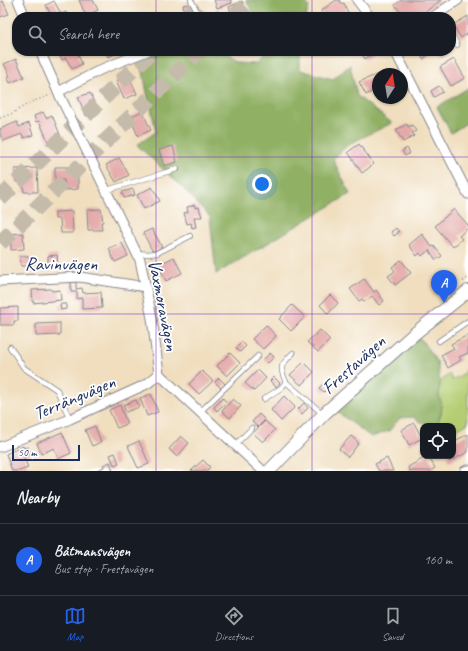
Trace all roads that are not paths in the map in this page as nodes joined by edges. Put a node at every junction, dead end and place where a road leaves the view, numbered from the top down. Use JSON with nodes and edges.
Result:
{"nodes":[{"id":1,"x":18,"y":0,"type":"edge"},
{"id":2,"x":191,"y":0,"type":"edge"},
{"id":3,"x":358,"y":0,"type":"edge"},
{"id":4,"x":458,"y":0,"type":"edge"},
{"id":5,"x":23,"y":12,"type":"edge"},
{"id":6,"x":197,"y":12,"type":"edge"},
{"id":7,"x":366,"y":12,"type":"edge"},
{"id":8,"x":442,"y":12,"type":"edge"},
{"id":9,"x":42,"y":56,"type":"edge"},
{"id":10,"x":135,"y":56,"type":"edge"},
{"id":11,"x":398,"y":56,"type":"edge"},
{"id":12,"x":58,"y":92,"type":"junction"},
{"id":13,"x":177,"y":169,"type":"dead end"},
{"id":14,"x":107,"y":190,"type":"junction"},
{"id":15,"x":468,"y":194,"type":"edge"},
{"id":16,"x":190,"y":236,"type":"dead end"},
{"id":17,"x":137,"y":253,"type":"junction"},
{"id":18,"x":0,"y":281,"type":"edge"},
{"id":19,"x":146,"y":287,"type":"junction"},
{"id":20,"x":468,"y":291,"type":"edge"},
{"id":21,"x":468,"y":321,"type":"edge"},
{"id":22,"x":439,"y":341,"type":"dead end"},
{"id":23,"x":10,"y":346,"type":"dead end"},
{"id":24,"x":293,"y":353,"type":"dead end"},
{"id":25,"x":258,"y":356,"type":"dead end"},
{"id":26,"x":159,"y":374,"type":"junction"},
{"id":27,"x":286,"y":382,"type":"junction"},
{"id":28,"x":264,"y":399,"type":"dead end"},
{"id":29,"x":199,"y":412,"type":"junction"},
{"id":30,"x":324,"y":415,"type":"junction"},
{"id":31,"x":70,"y":419,"type":"junction"},
{"id":32,"x":252,"y":428,"type":"dead end"},
{"id":33,"x":235,"y":445,"type":"junction"},
{"id":34,"x":0,"y":447,"type":"edge"},
{"id":35,"x":468,"y":470,"type":"edge"},
{"id":36,"x":263,"y":471,"type":"edge"},
{"id":37,"x":270,"y":471,"type":"edge"},
{"id":38,"x":465,"y":471,"type":"edge"}],
"edges":[{"from":1,"to":5,"type":"street"},
{"from":2,"to":6,"type":"lane"},
{"from":3,"to":7,"type":"street"},
{"from":4,"to":8,"type":"street"},
{"from":9,"to":12,"type":"street","name":"Vaxmoravägen"},
{"from":10,"to":12,"type":"street"},
{"from":11,"to":15,"type":"street"},
{"from":12,"to":14,"type":"street","name":"Vaxmoravägen"},
{"from":13,"to":14,"type":"lane"},
{"from":14,"to":17,"type":"street","name":"Vaxmoravägen"},
{"from":16,"to":17,"type":"lane"},
{"from":17,"to":19,"type":"street","name":"Vaxmoravägen"},
{"from":18,"to":19,"type":"street","name":"Ravinvägen"},
{"from":19,"to":26,"type":"street","name":"Vaxmoravägen"},
{"from":20,"to":30,"type":"street","name":"Frestavägen"},
{"from":21,"to":22,"type":"lane"},
{"from":23,"to":31,"type":"lane"},
{"from":24,"to":27,"type":"lane"},
{"from":25,"to":29,"type":"lane"},
{"from":26,"to":29,"type":"street","name":"Vaxmoravägen"},
{"from":26,"to":31,"type":"street","name":"Terrängvägen"},
{"from":27,"to":28,"type":"lane"},
{"from":27,"to":30,"type":"lane"},
{"from":29,"to":33,"type":"street","name":"Vaxmoravägen"},
{"from":30,"to":37,"type":"street","name":"Frestavägen"},
{"from":31,"to":34,"type":"street","name":"Terrängvägen"},
{"from":32,"to":33,"type":"lane"},
{"from":33,"to":36,"type":"street","name":"Vaxmoravägen"},
{"from":35,"to":38,"type":"street"}]}
